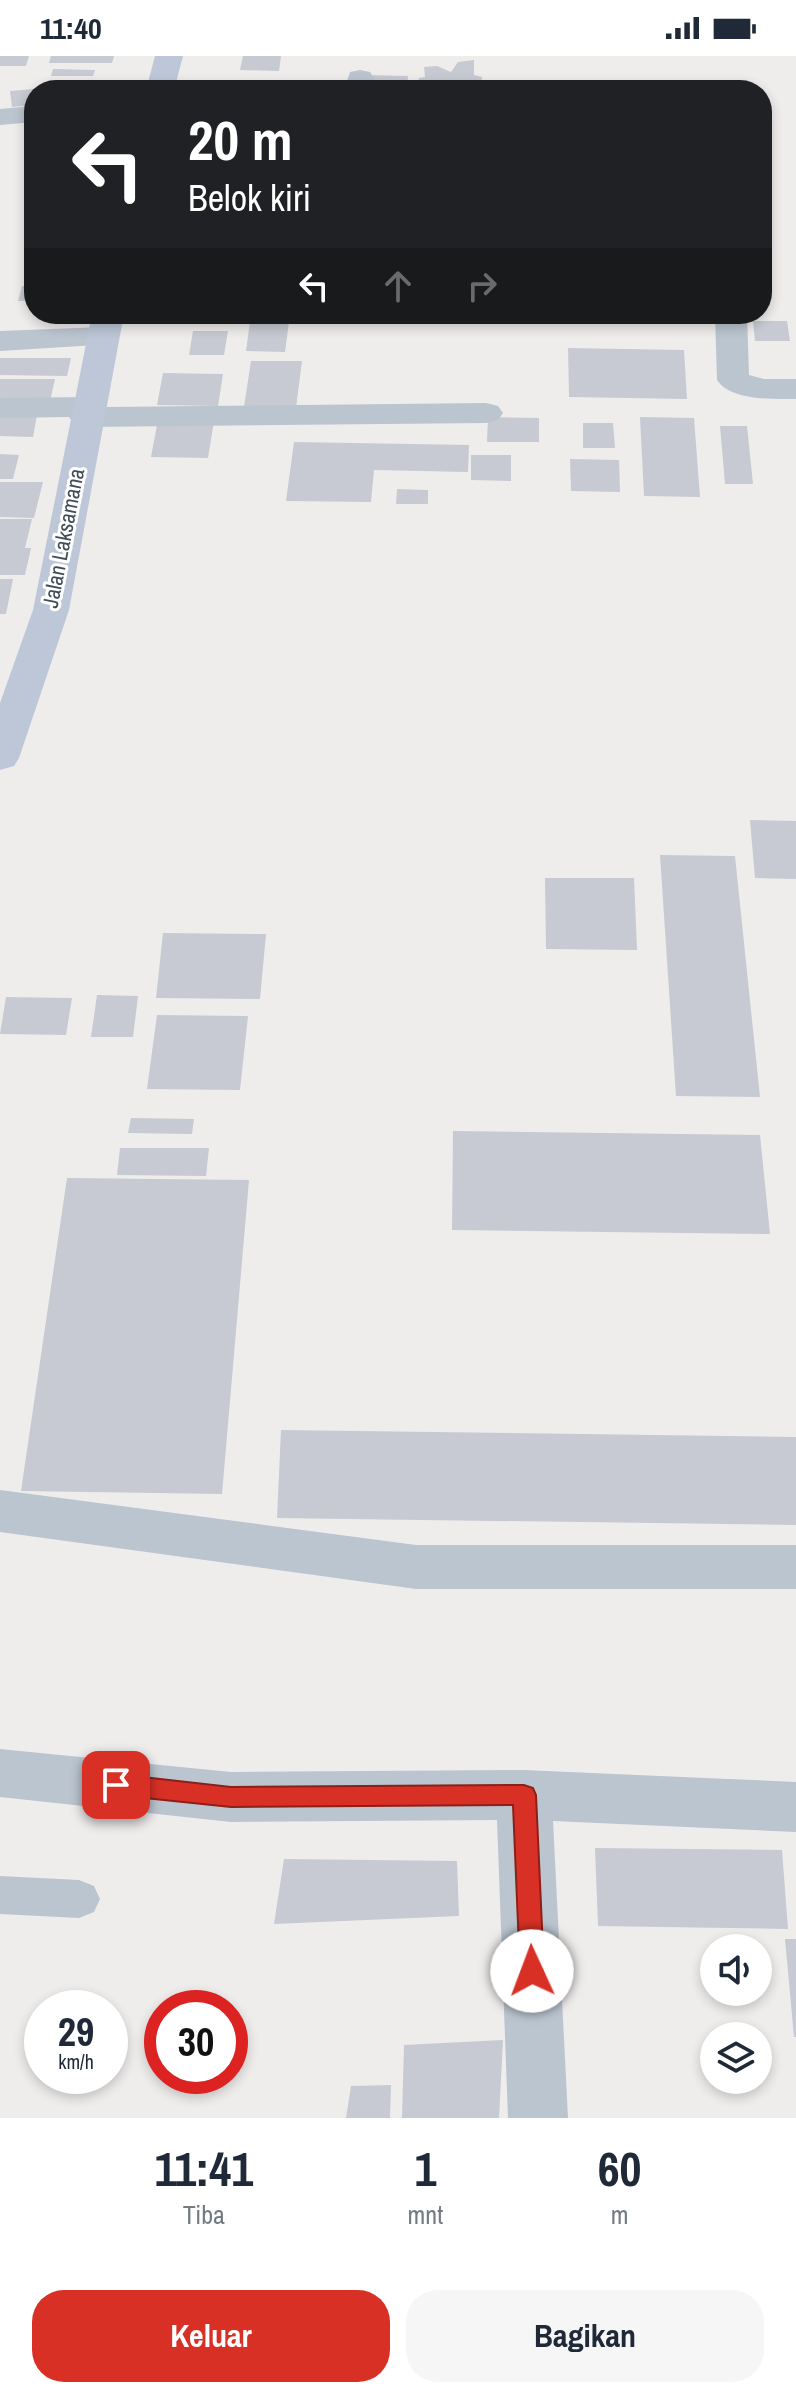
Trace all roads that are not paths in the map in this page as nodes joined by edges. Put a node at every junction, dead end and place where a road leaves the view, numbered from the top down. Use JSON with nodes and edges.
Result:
{"nodes":[{"id":1,"x":169,"y":56,"type":"edge"},
{"id":2,"x":163,"y":80,"type":"edge"},
{"id":3,"x":24,"y":115,"type":"edge"},
{"id":4,"x":0,"y":117,"type":"edge"},
{"id":5,"x":731,"y":324,"type":"edge"},
{"id":6,"x":105,"y":326,"type":"edge"},
{"id":7,"x":0,"y":341,"type":"edge"},
{"id":8,"x":796,"y":389,"type":"edge"},
{"id":9,"x":0,"y":408,"type":"edge"},
{"id":10,"x":87,"y":412,"type":"junction"},
{"id":11,"x":486,"y":413,"type":"dead end"},
{"id":12,"x":0,"y":758,"type":"edge"},
{"id":13,"x":0,"y":1511,"type":"edge"},
{"id":14,"x":796,"y":1567,"type":"edge"},
{"id":15,"x":0,"y":1773,"type":"edge"},
{"id":16,"x":524,"y":1795,"type":"junction"},
{"id":17,"x":796,"y":1807,"type":"edge"},
{"id":18,"x":0,"y":1895,"type":"edge"},
{"id":19,"x":79,"y":1899,"type":"dead end"},
{"id":20,"x":538,"y":2118,"type":"edge"}],
"edges":[{"from":1,"to":2,"type":"main road"},
{"from":3,"to":4,"type":"street"},
{"from":5,"to":8,"type":"street"},
{"from":6,"to":7,"type":"street"},
{"from":6,"to":10,"type":"main road","name":"Jalan Laksamana"},
{"from":9,"to":10,"type":"street"},
{"from":10,"to":11,"type":"street"},
{"from":10,"to":12,"type":"main road","name":"Jalan Laksamana"},
{"from":13,"to":14,"type":"street"},
{"from":15,"to":16,"type":"street"},
{"from":16,"to":17,"type":"street"},
{"from":16,"to":20,"type":"street"},
{"from":18,"to":19,"type":"lane"}]}
